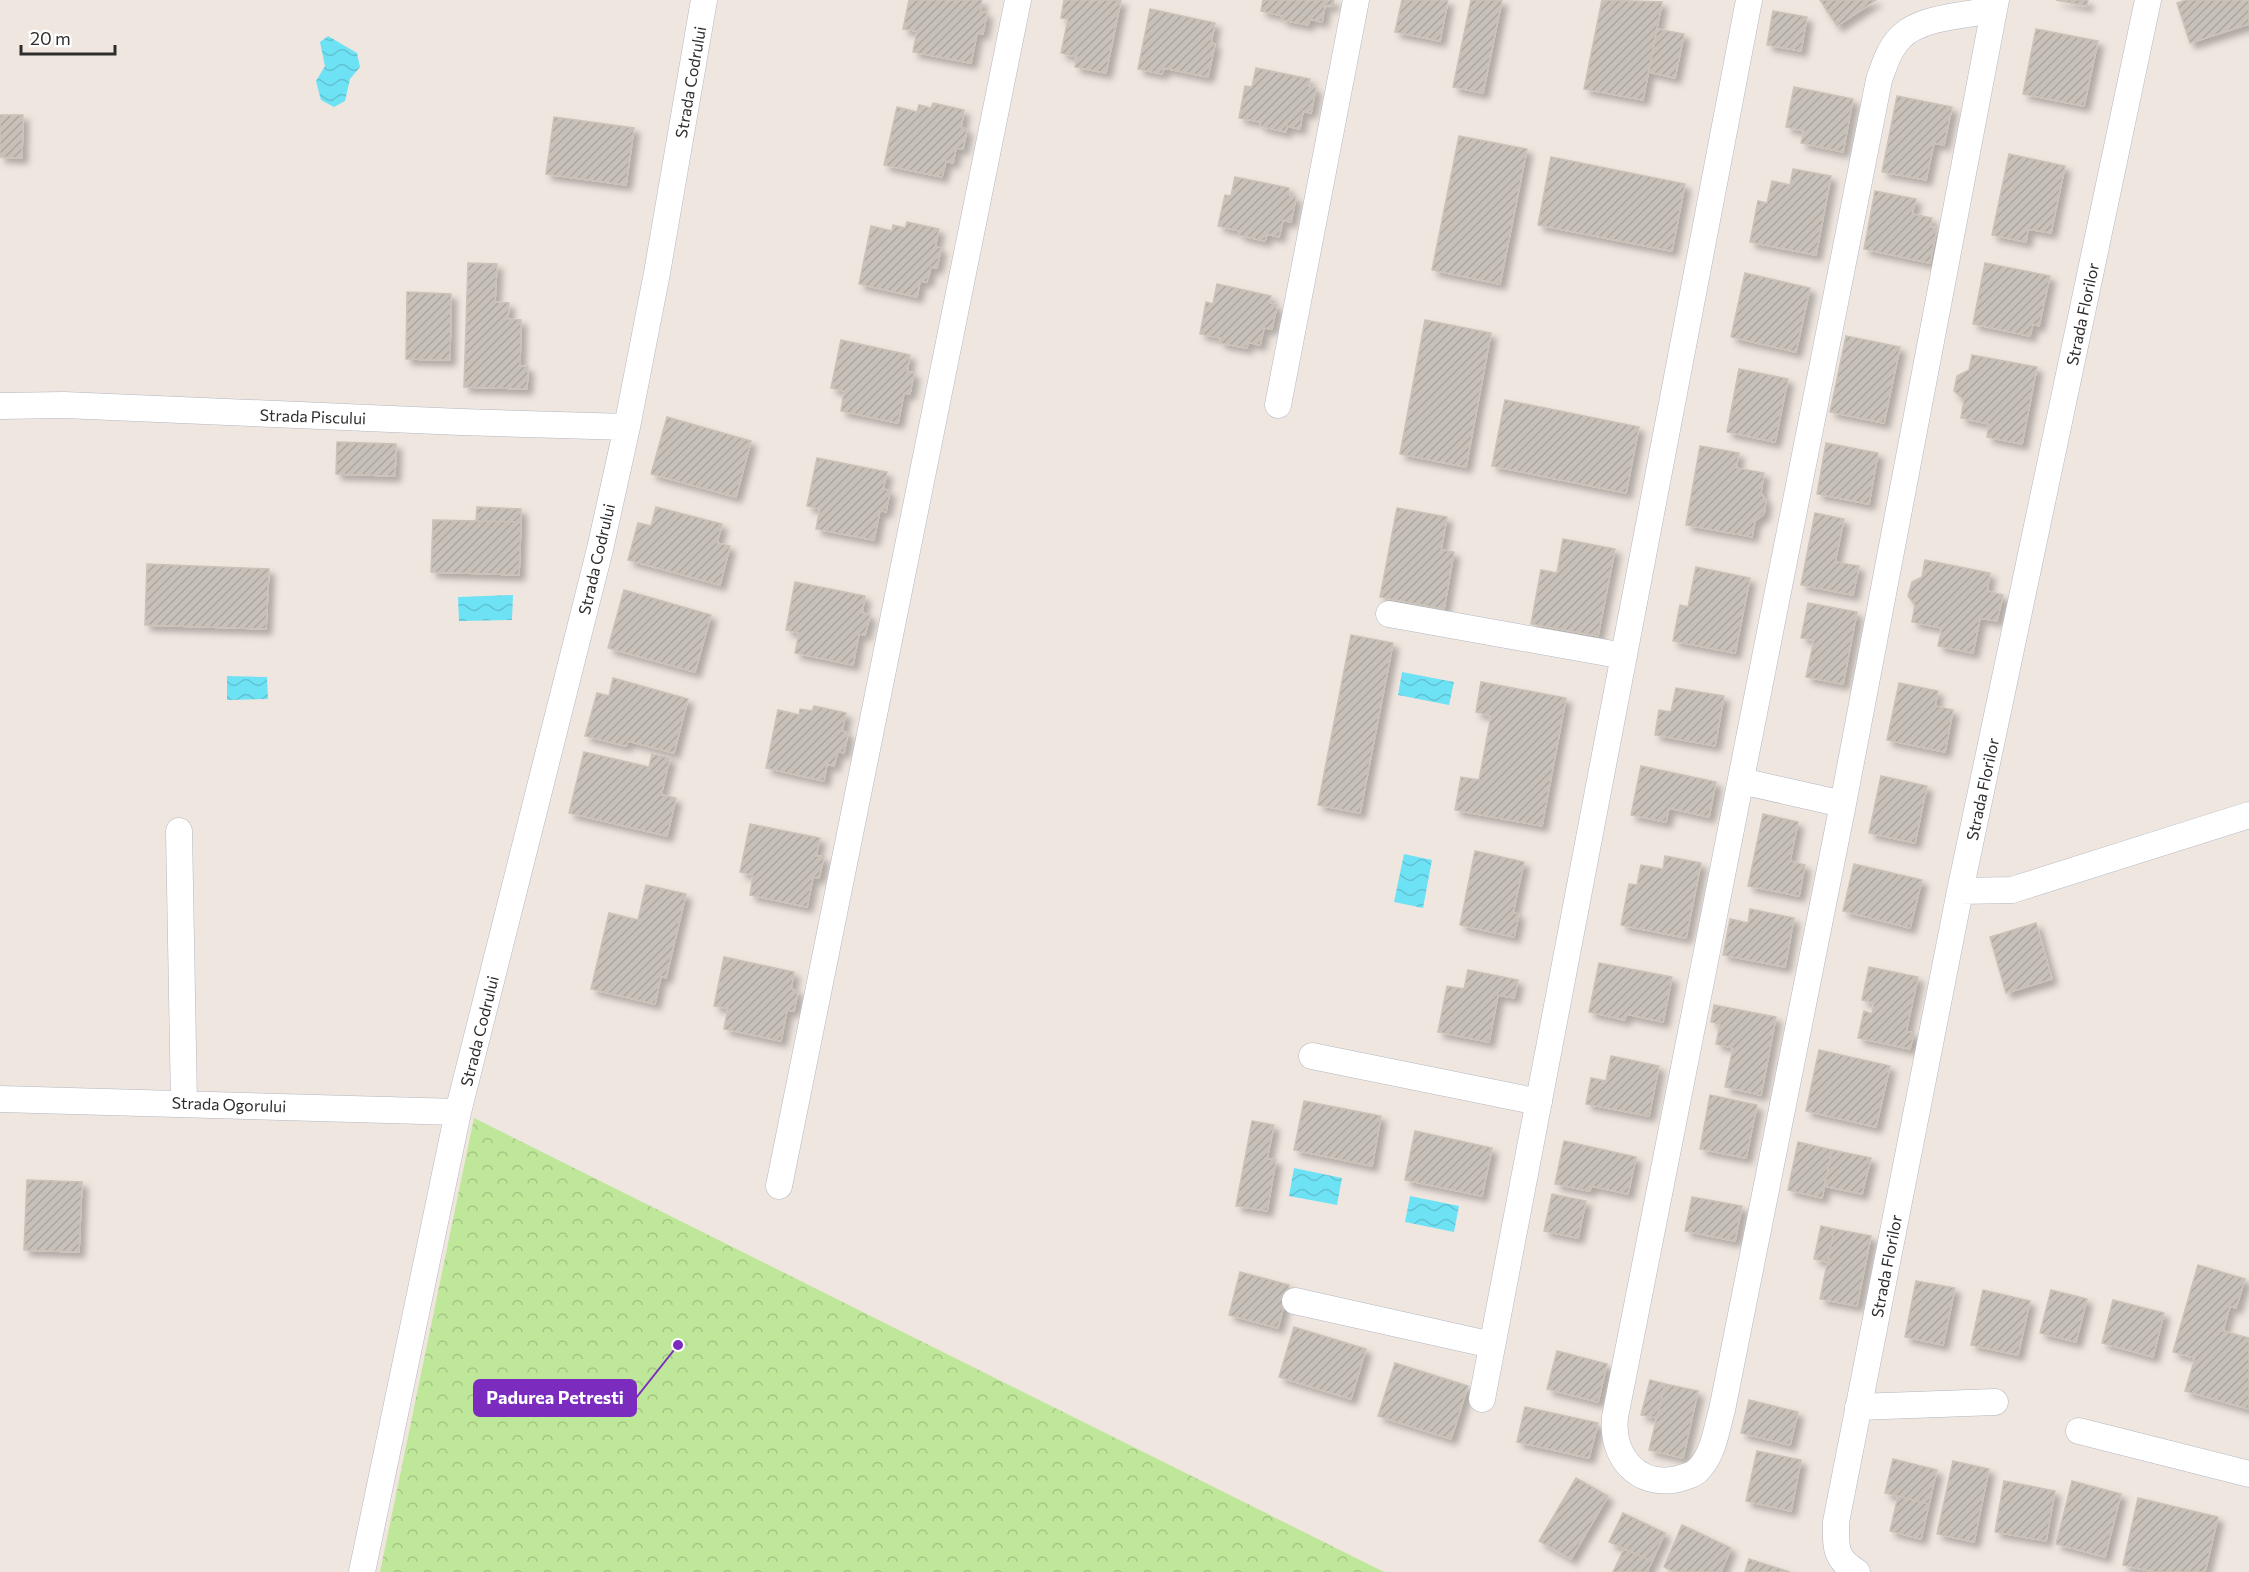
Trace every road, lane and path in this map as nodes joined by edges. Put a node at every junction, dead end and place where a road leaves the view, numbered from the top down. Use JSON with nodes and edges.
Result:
{"nodes":[{"id":1,"x":704,"y":0,"type":"edge"},
{"id":2,"x":1018,"y":0,"type":"edge"},
{"id":3,"x":1356,"y":0,"type":"edge"},
{"id":4,"x":1749,"y":0,"type":"edge"},
{"id":5,"x":2148,"y":0,"type":"edge"},
{"id":6,"x":1995,"y":5,"type":"edge"},
{"id":7,"x":1278,"y":405,"type":"dead end"},
{"id":8,"x":0,"y":406,"type":"edge"},
{"id":9,"x":627,"y":427,"type":"junction"},
{"id":10,"x":1389,"y":614,"type":"dead end"},
{"id":11,"x":1624,"y":656,"type":"junction"},
{"id":12,"x":1741,"y":781,"type":"junction"},
{"id":13,"x":1843,"y":804,"type":"junction"},
{"id":14,"x":2249,"y":815,"type":"edge"},
{"id":15,"x":179,"y":831,"type":"dead end"},
{"id":16,"x":1960,"y":891,"type":"junction"},
{"id":17,"x":1312,"y":1056,"type":"dead end"},
{"id":18,"x":0,"y":1099,"type":"edge"},
{"id":19,"x":184,"y":1102,"type":"junction"},
{"id":20,"x":1539,"y":1102,"type":"junction"},
{"id":21,"x":458,"y":1112,"type":"junction"},
{"id":22,"x":779,"y":1186,"type":"dead end"},
{"id":23,"x":1295,"y":1301,"type":"dead end"},
{"id":24,"x":1492,"y":1345,"type":"junction"},
{"id":25,"x":1482,"y":1400,"type":"dead end"},
{"id":26,"x":1995,"y":1402,"type":"dead end"},
{"id":27,"x":1858,"y":1407,"type":"junction"},
{"id":28,"x":2079,"y":1431,"type":"dead end"},
{"id":29,"x":2249,"y":1474,"type":"edge"},
{"id":30,"x":362,"y":1572,"type":"edge"},
{"id":31,"x":1857,"y":1572,"type":"edge"}],
"edges":[{"from":1,"to":9,"type":"street","name":"Strada Codrului"},
{"from":2,"to":22,"type":"street"},
{"from":3,"to":7,"type":"street"},
{"from":4,"to":11,"type":"street"},
{"from":5,"to":16,"type":"street","name":"Strada Florilor"},
{"from":6,"to":12,"type":"street"},
{"from":6,"to":13,"type":"street"},
{"from":8,"to":9,"type":"street","name":"Strada Piscului"},
{"from":9,"to":21,"type":"street","name":"Strada Codrului"},
{"from":10,"to":11,"type":"street"},
{"from":11,"to":20,"type":"street"},
{"from":12,"to":13,"type":"street"},
{"from":12,"to":13,"type":"street"},
{"from":14,"to":16,"type":"street"},
{"from":15,"to":19,"type":"street"},
{"from":16,"to":27,"type":"street","name":"Strada Florilor"},
{"from":17,"to":20,"type":"street"},
{"from":18,"to":19,"type":"street","name":"Strada Ogorului"},
{"from":19,"to":21,"type":"street","name":"Strada Ogorului"},
{"from":20,"to":24,"type":"street"},
{"from":21,"to":30,"type":"street","name":"Strada Codrului"},
{"from":23,"to":24,"type":"street"},
{"from":24,"to":25,"type":"street"},
{"from":26,"to":27,"type":"street"},
{"from":27,"to":31,"type":"street","name":"Strada Florilor"},
{"from":28,"to":29,"type":"street"}]}
